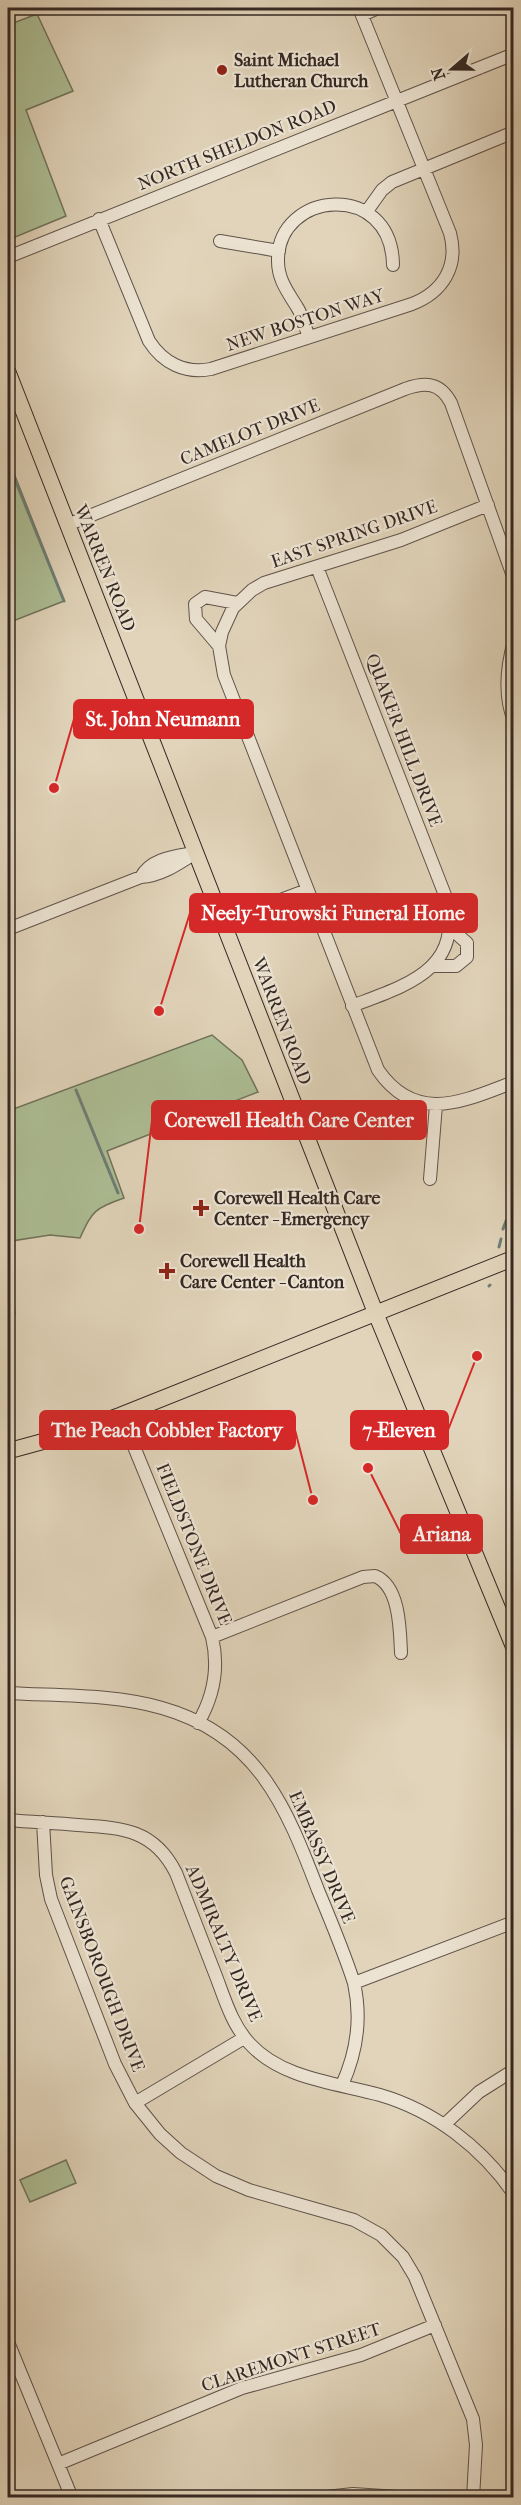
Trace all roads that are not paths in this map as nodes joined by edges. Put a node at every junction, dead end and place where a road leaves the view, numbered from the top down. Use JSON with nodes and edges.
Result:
{"nodes":[{"id":1,"x":378,"y":8,"type":"edge"},
{"id":2,"x":360,"y":11,"type":"edge"},
{"id":3,"x":513,"y":54,"type":"edge"},
{"id":4,"x":397,"y":101,"type":"junction"},
{"id":5,"x":513,"y":132,"type":"edge"},
{"id":6,"x":424,"y":168,"type":"junction"},
{"id":7,"x":367,"y":212,"type":"junction"},
{"id":8,"x":99,"y":219,"type":"junction"},
{"id":9,"x":220,"y":241,"type":"dead end"},
{"id":10,"x":279,"y":251,"type":"junction"},
{"id":11,"x":8,"y":258,"type":"edge"},
{"id":12,"x":393,"y":265,"type":"dead end"},
{"id":13,"x":309,"y":337,"type":"junction"},
{"id":14,"x":8,"y":372,"type":"edge"},
{"id":15,"x":488,"y":505,"type":"junction"},
{"id":16,"x":67,"y":525,"type":"junction"},
{"id":17,"x":317,"y":567,"type":"junction"},
{"id":18,"x":513,"y":579,"type":"edge"},
{"id":19,"x":237,"y":603,"type":"junction"},
{"id":20,"x":513,"y":645,"type":"edge"},
{"id":21,"x":219,"y":646,"type":"junction"},
{"id":22,"x":513,"y":721,"type":"edge"},
{"id":23,"x":195,"y":853,"type":"junction"},
{"id":24,"x":307,"y":890,"type":"junction"},
{"id":25,"x":222,"y":922,"type":"junction"},
{"id":26,"x":449,"y":927,"type":"junction"},
{"id":27,"x":8,"y":929,"type":"edge"},
{"id":28,"x":432,"y":966,"type":"junction"},
{"id":29,"x":352,"y":1006,"type":"junction"},
{"id":30,"x":513,"y":1082,"type":"edge"},
{"id":31,"x":436,"y":1105,"type":"junction"},
{"id":32,"x":430,"y":1179,"type":"dead end"},
{"id":33,"x":513,"y":1258,"type":"edge"},
{"id":34,"x":376,"y":1314,"type":"junction"},
{"id":35,"x":121,"y":1414,"type":"junction"},
{"id":36,"x":8,"y":1451,"type":"edge"},
{"id":37,"x":212,"y":1637,"type":"junction"},
{"id":38,"x":513,"y":1648,"type":"edge"},
{"id":39,"x":401,"y":1653,"type":"dead end"},
{"id":40,"x":8,"y":1693,"type":"edge"},
{"id":41,"x":198,"y":1723,"type":"junction"},
{"id":42,"x":8,"y":1820,"type":"edge"},
{"id":43,"x":43,"y":1822,"type":"junction"},
{"id":44,"x":513,"y":1922,"type":"edge"},
{"id":45,"x":354,"y":1983,"type":"junction"},
{"id":46,"x":244,"y":2038,"type":"junction"},
{"id":47,"x":513,"y":2070,"type":"edge"},
{"id":48,"x":342,"y":2085,"type":"junction"},
{"id":49,"x":135,"y":2103,"type":"junction"},
{"id":50,"x":444,"y":2125,"type":"junction"},
{"id":51,"x":513,"y":2194,"type":"edge"},
{"id":52,"x":435,"y":2325,"type":"junction"},
{"id":53,"x":8,"y":2342,"type":"edge"},
{"id":54,"x":58,"y":2464,"type":"junction"},
{"id":55,"x":72,"y":2498,"type":"edge"},
{"id":56,"x":317,"y":2498,"type":"edge"},
{"id":57,"x":413,"y":2498,"type":"edge"},
{"id":58,"x":473,"y":2498,"type":"edge"}],
"edges":[{"from":1,"to":2,"type":"street"},
{"from":2,"to":4,"type":"street"},
{"from":3,"to":4,"type":"street","name":"NORTH SHELDON ROAD"},
{"from":4,"to":6,"type":"street"},
{"from":4,"to":8,"type":"street","name":"NORTH SHELDON ROAD"},
{"from":5,"to":6,"type":"street"},
{"from":6,"to":7,"type":"street"},
{"from":6,"to":13,"type":"street","name":"NEW BOSTON WAY"},
{"from":7,"to":10,"type":"street"},
{"from":7,"to":12,"type":"street"},
{"from":8,"to":11,"type":"street","name":"NORTH SHELDON ROAD"},
{"from":8,"to":13,"type":"street","name":"NEW BOSTON WAY"},
{"from":9,"to":10,"type":"street"},
{"from":10,"to":13,"type":"street"},
{"from":14,"to":16,"type":"main road","name":"WARREN ROAD"},
{"from":15,"to":16,"type":"street","name":"CAMELOT DRIVE"},
{"from":15,"to":17,"type":"street","name":"EAST SPRING DRIVE"},
{"from":15,"to":18,"type":"street"},
{"from":16,"to":23,"type":"main road","name":"WARREN ROAD"},
{"from":17,"to":19,"type":"street","name":"EAST SPRING DRIVE"},
{"from":17,"to":26,"type":"street","name":"QUAKER HILL DRIVE"},
{"from":19,"to":21,"type":"street","name":"EAST SPRING DRIVE"},
{"from":19,"to":21,"type":"street"},
{"from":20,"to":22,"type":"street"},
{"from":21,"to":24,"type":"street"},
{"from":23,"to":25,"type":"main road","name":"WARREN ROAD"},
{"from":23,"to":27,"type":"street"},
{"from":24,"to":25,"type":"street"},
{"from":24,"to":29,"type":"street"},
{"from":25,"to":34,"type":"main road","name":"WARREN ROAD"},
{"from":26,"to":28,"type":"street","name":"QUAKER HILL DRIVE"},
{"from":26,"to":28,"type":"street"},
{"from":28,"to":29,"type":"street","name":"QUAKER HILL DRIVE"},
{"from":29,"to":31,"type":"street"},
{"from":30,"to":31,"type":"street"},
{"from":31,"to":32,"type":"street"},
{"from":33,"to":34,"type":"main road"},
{"from":34,"to":35,"type":"main road"},
{"from":34,"to":38,"type":"main road","name":"WARREN ROAD"},
{"from":35,"to":36,"type":"main road"},
{"from":35,"to":37,"type":"street","name":"FIELDSTONE DRIVE"},
{"from":37,"to":39,"type":"street"},
{"from":37,"to":41,"type":"street","name":"FIELDSTONE DRIVE"},
{"from":40,"to":41,"type":"street","name":"EMBASSY DRIVE"},
{"from":41,"to":45,"type":"street","name":"EMBASSY DRIVE"},
{"from":42,"to":43,"type":"street","name":"ADMIRALTY DRIVE"},
{"from":43,"to":46,"type":"street","name":"ADMIRALTY DRIVE"},
{"from":43,"to":49,"type":"street","name":"GAINSBOROUGH DRIVE"},
{"from":44,"to":45,"type":"street"},
{"from":45,"to":48,"type":"street","name":"EMBASSY DRIVE"},
{"from":46,"to":48,"type":"street","name":"ADMIRALTY DRIVE"},
{"from":46,"to":49,"type":"street"},
{"from":47,"to":50,"type":"street"},
{"from":48,"to":50,"type":"street","name":"ADMIRALTY DRIVE"},
{"from":49,"to":52,"type":"street","name":"GAINSBOROUGH DRIVE"},
{"from":50,"to":51,"type":"street","name":"ADMIRALTY DRIVE"},
{"from":52,"to":54,"type":"street","name":"CLAREMONT STREET"},
{"from":52,"to":58,"type":"street","name":"GAINSBOROUGH DRIVE"},
{"from":53,"to":54,"type":"street"},
{"from":54,"to":55,"type":"street"},
{"from":56,"to":57,"type":"street"}]}
